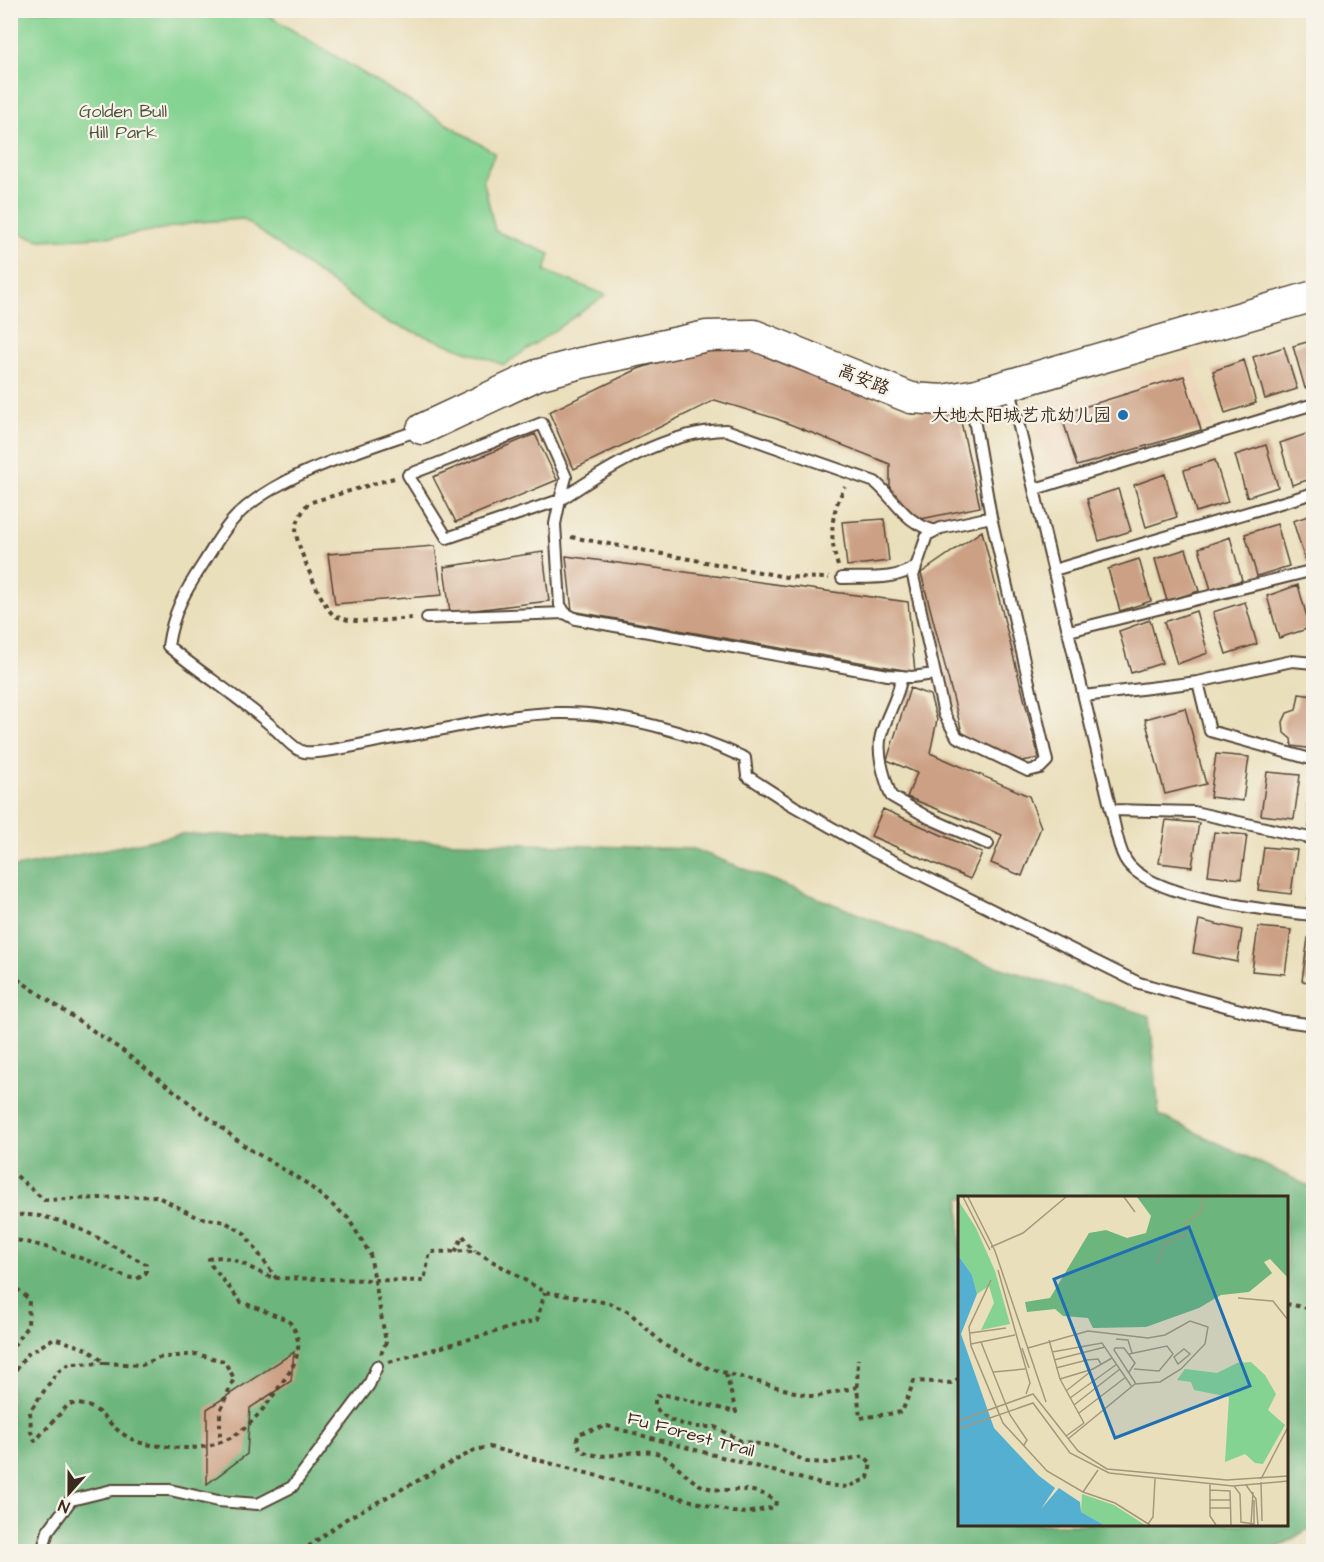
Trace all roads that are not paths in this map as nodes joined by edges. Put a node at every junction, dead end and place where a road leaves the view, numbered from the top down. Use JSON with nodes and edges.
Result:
{"nodes":[{"id":1,"x":1314,"y":296,"type":"edge"},
{"id":2,"x":1009,"y":385,"type":"junction"},
{"id":3,"x":970,"y":395,"type":"junction"},
{"id":4,"x":1314,"y":404,"type":"edge"},
{"id":5,"x":422,"y":429,"type":"joint"},
{"id":6,"x":1035,"y":489,"type":"junction"},
{"id":7,"x":1314,"y":493,"type":"edge"},
{"id":8,"x":560,"y":500,"type":"junction"},
{"id":9,"x":991,"y":517,"type":"junction"},
{"id":10,"x":936,"y":531,"type":"junction"},
{"id":11,"x":916,"y":565,"type":"junction"},
{"id":12,"x":1054,"y":570,"type":"junction"},
{"id":13,"x":1314,"y":570,"type":"edge"},
{"id":14,"x":842,"y":578,"type":"road end"},
{"id":15,"x":565,"y":613,"type":"junction"},
{"id":16,"x":427,"y":618,"type":"road end"},
{"id":17,"x":1069,"y":631,"type":"junction"},
{"id":18,"x":1314,"y":654,"type":"edge"},
{"id":19,"x":1292,"y":661,"type":"junction"},
{"id":20,"x":1314,"y":663,"type":"edge"},
{"id":21,"x":934,"y":674,"type":"junction"},
{"id":22,"x":902,"y":676,"type":"junction"},
{"id":23,"x":1198,"y":682,"type":"junction"},
{"id":24,"x":1084,"y":696,"type":"junction"},
{"id":25,"x":1314,"y":760,"type":"edge"},
{"id":26,"x":1111,"y":810,"type":"junction"},
{"id":27,"x":1314,"y":839,"type":"edge"},
{"id":28,"x":988,"y":844,"type":"dead end"},
{"id":29,"x":1314,"y":915,"type":"edge"},
{"id":30,"x":1314,"y":1024,"type":"edge"},
{"id":31,"x":377,"y":1366,"type":"road end"},
{"id":32,"x":42,"y":1551,"type":"edge"}],
"edges":[{"from":1,"to":2,"type":"street","name":"高安路"},
{"from":2,"to":3,"type":"street","name":"高安路"},
{"from":2,"to":6,"type":"lane"},
{"from":3,"to":5,"type":"street","name":"高安路"},
{"from":3,"to":9,"type":"lane"},
{"from":4,"to":6,"type":"lane"},
{"from":5,"to":30,"type":"lane"},
{"from":6,"to":12,"type":"lane"},
{"from":7,"to":12,"type":"lane"},
{"from":8,"to":8,"type":"lane"},
{"from":8,"to":10,"type":"lane"},
{"from":8,"to":15,"type":"lane"},
{"from":9,"to":10,"type":"lane"},
{"from":9,"to":21,"type":"lane"},
{"from":10,"to":11,"type":"lane"},
{"from":11,"to":14,"type":"lane"},
{"from":11,"to":21,"type":"lane"},
{"from":12,"to":17,"type":"lane"},
{"from":13,"to":17,"type":"lane"},
{"from":15,"to":16,"type":"lane"},
{"from":15,"to":22,"type":"lane"},
{"from":17,"to":24,"type":"lane"},
{"from":18,"to":19,"type":"lane"},
{"from":19,"to":20,"type":"lane"},
{"from":19,"to":23,"type":"lane"},
{"from":21,"to":22,"type":"lane"},
{"from":22,"to":28,"type":"lane"},
{"from":23,"to":24,"type":"lane"},
{"from":23,"to":25,"type":"lane"},
{"from":24,"to":26,"type":"lane"},
{"from":26,"to":27,"type":"lane"},
{"from":26,"to":29,"type":"lane"},
{"from":31,"to":32,"type":"lane"}]}
